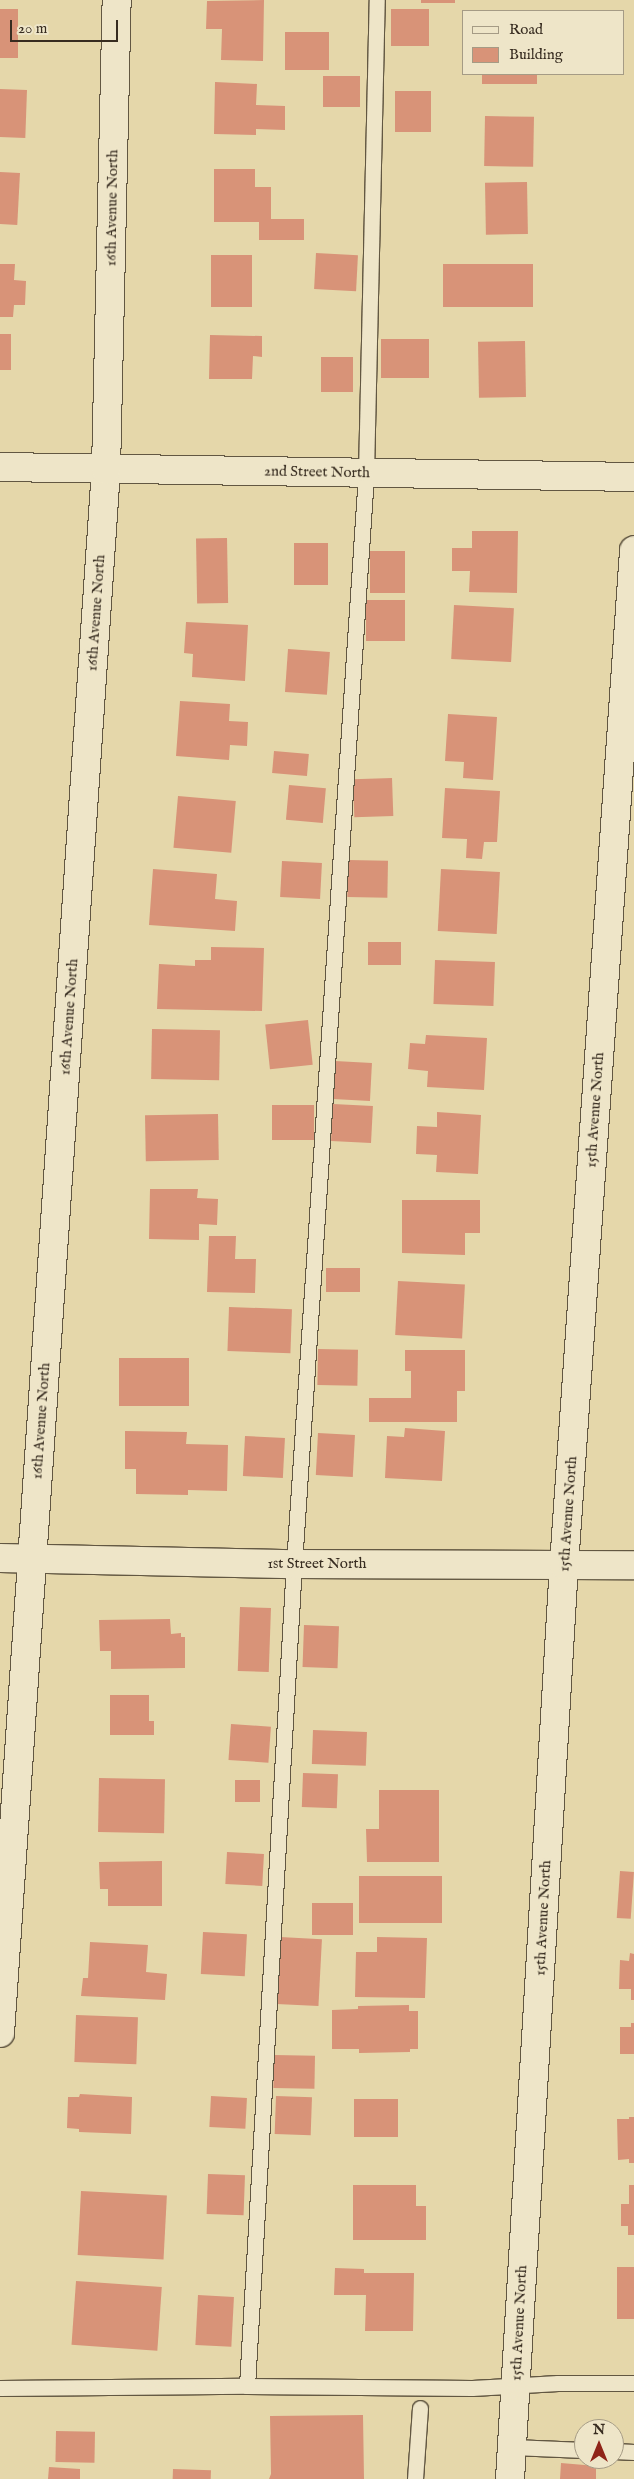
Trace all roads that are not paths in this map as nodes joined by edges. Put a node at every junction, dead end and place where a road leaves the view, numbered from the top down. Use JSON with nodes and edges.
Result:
{"nodes":[{"id":1,"x":117,"y":0,"type":"edge"},
{"id":2,"x":377,"y":0,"type":"edge"},
{"id":3,"x":0,"y":467,"type":"edge"},
{"id":4,"x":106,"y":470,"type":"junction"},
{"id":5,"x":366,"y":472,"type":"junction"},
{"id":6,"x":634,"y":477,"type":"edge"},
{"id":7,"x":634,"y":550,"type":"edge"},
{"id":8,"x":0,"y":1558,"type":"edge"},
{"id":9,"x":32,"y":1559,"type":"junction"},
{"id":10,"x":294,"y":1564,"type":"junction"},
{"id":11,"x":564,"y":1565,"type":"junction"},
{"id":12,"x":634,"y":1565,"type":"edge"},
{"id":13,"x":0,"y":2033,"type":"edge"},
{"id":14,"x":634,"y":2384,"type":"edge"},
{"id":15,"x":247,"y":2386,"type":"junction"},
{"id":16,"x":516,"y":2386,"type":"junction"},
{"id":17,"x":0,"y":2388,"type":"edge"},
{"id":18,"x":420,"y":2408,"type":"dead end"},
{"id":19,"x":512,"y":2447,"type":"junction"},
{"id":20,"x":574,"y":2450,"type":"edge"},
{"id":21,"x":415,"y":2479,"type":"edge"},
{"id":22,"x":510,"y":2479,"type":"edge"}],
"edges":[{"from":1,"to":4,"type":"street","name":"16th Avenue North"},
{"from":2,"to":5,"type":"lane"},
{"from":3,"to":4,"type":"street","name":"2nd Street North"},
{"from":4,"to":5,"type":"street","name":"2nd Street North"},
{"from":4,"to":9,"type":"street","name":"16th Avenue North"},
{"from":5,"to":6,"type":"street","name":"2nd Street North"},
{"from":5,"to":10,"type":"lane"},
{"from":7,"to":11,"type":"street","name":"15th Avenue North"},
{"from":8,"to":9,"type":"street","name":"1st Street North"},
{"from":9,"to":10,"type":"street","name":"1st Street North"},
{"from":9,"to":13,"type":"street","name":"16th Avenue North"},
{"from":10,"to":11,"type":"street","name":"1st Street North"},
{"from":10,"to":15,"type":"lane"},
{"from":11,"to":12,"type":"street","name":"1st Street North"},
{"from":11,"to":16,"type":"street","name":"15th Avenue North"},
{"from":14,"to":16,"type":"lane"},
{"from":15,"to":16,"type":"lane"},
{"from":15,"to":17,"type":"lane"},
{"from":16,"to":19,"type":"street","name":"15th Avenue North"},
{"from":18,"to":21,"type":"lane"},
{"from":19,"to":20,"type":"lane"},
{"from":19,"to":22,"type":"street","name":"15th Avenue North"}]}
